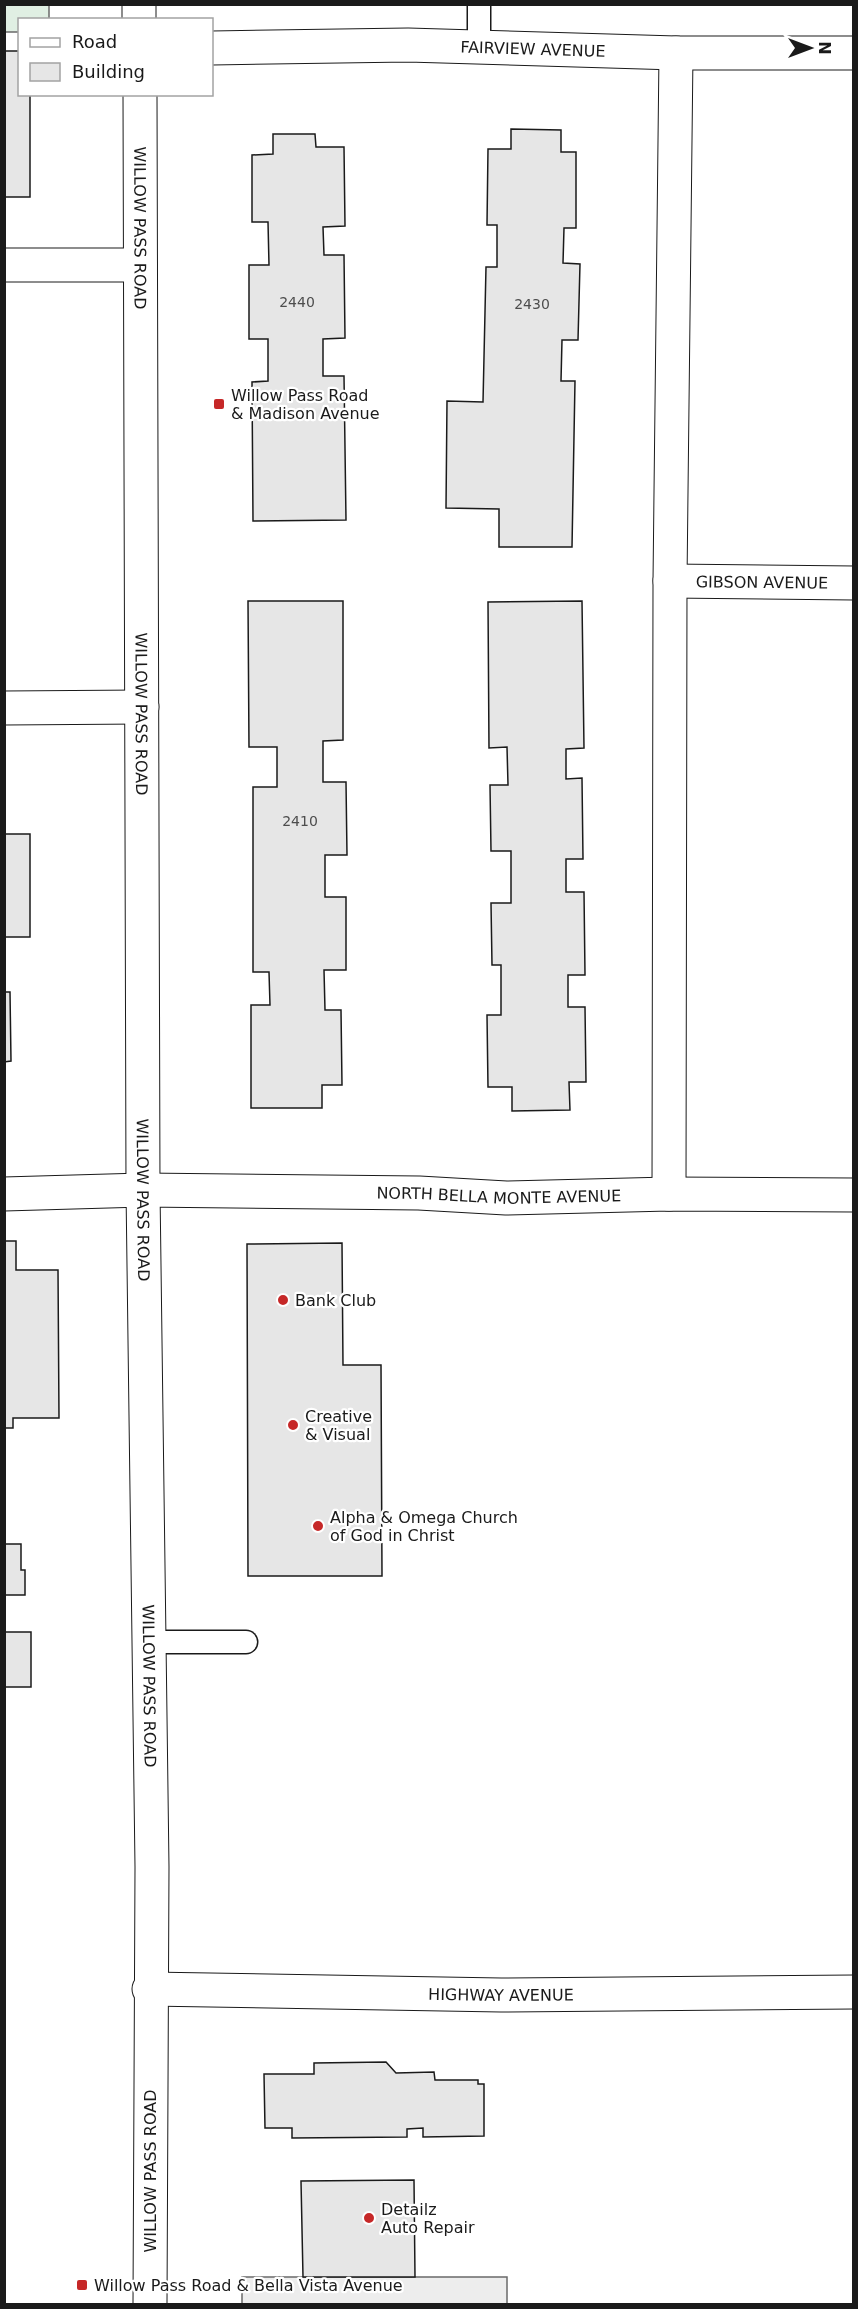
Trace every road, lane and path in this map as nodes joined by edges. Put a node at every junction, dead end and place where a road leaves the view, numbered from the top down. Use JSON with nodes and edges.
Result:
{"nodes":[{"id":1,"x":479,"y":4,"type":"edge"},
{"id":2,"x":479,"y":46,"type":"junction"},
{"id":3,"x":213,"y":48,"type":"edge"},
{"id":4,"x":675,"y":53,"type":"junction"},
{"id":5,"x":854,"y":53,"type":"edge"},
{"id":6,"x":140,"y":96,"type":"edge"},
{"id":7,"x":4,"y":265,"type":"edge"},
{"id":8,"x":140,"y":265,"type":"junction"},
{"id":9,"x":670,"y":581,"type":"junction"},
{"id":10,"x":854,"y":583,"type":"edge"},
{"id":11,"x":142,"y":707,"type":"junction"},
{"id":12,"x":4,"y":708,"type":"edge"},
{"id":13,"x":143,"y":1190,"type":"junction"},
{"id":14,"x":4,"y":1194,"type":"edge"},
{"id":15,"x":669,"y":1194,"type":"junction"},
{"id":16,"x":854,"y":1195,"type":"edge"},
{"id":17,"x":149,"y":1642,"type":"junction"},
{"id":18,"x":246,"y":1642,"type":"dead end"},
{"id":19,"x":149,"y":1989,"type":"junction"},
{"id":20,"x":854,"y":1992,"type":"edge"},
{"id":21,"x":150,"y":2304,"type":"edge"}],
"edges":[{"from":1,"to":2,"type":"lane"},
{"from":2,"to":3,"type":"street","name":"FAIRVIEW AVENUE"},
{"from":2,"to":4,"type":"street","name":"FAIRVIEW AVENUE"},
{"from":4,"to":5,"type":"street","name":"FAIRVIEW AVENUE"},
{"from":4,"to":9,"type":"street"},
{"from":6,"to":8,"type":"street","name":"WILLOW PASS ROAD"},
{"from":7,"to":8,"type":"street"},
{"from":8,"to":11,"type":"street","name":"WILLOW PASS ROAD"},
{"from":9,"to":10,"type":"street","name":"GIBSON AVENUE"},
{"from":9,"to":15,"type":"street"},
{"from":11,"to":12,"type":"street"},
{"from":11,"to":13,"type":"street","name":"WILLOW PASS ROAD"},
{"from":13,"to":14,"type":"street","name":"NORTH BELLA MONTE AVENUE"},
{"from":13,"to":15,"type":"street","name":"NORTH BELLA MONTE AVENUE"},
{"from":13,"to":17,"type":"street","name":"WILLOW PASS ROAD"},
{"from":15,"to":16,"type":"street","name":"NORTH BELLA MONTE AVENUE"},
{"from":17,"to":18,"type":"lane"},
{"from":17,"to":19,"type":"street","name":"WILLOW PASS ROAD"},
{"from":19,"to":20,"type":"street","name":"HIGHWAY AVENUE"},
{"from":19,"to":21,"type":"street","name":"WILLOW PASS ROAD"}]}
